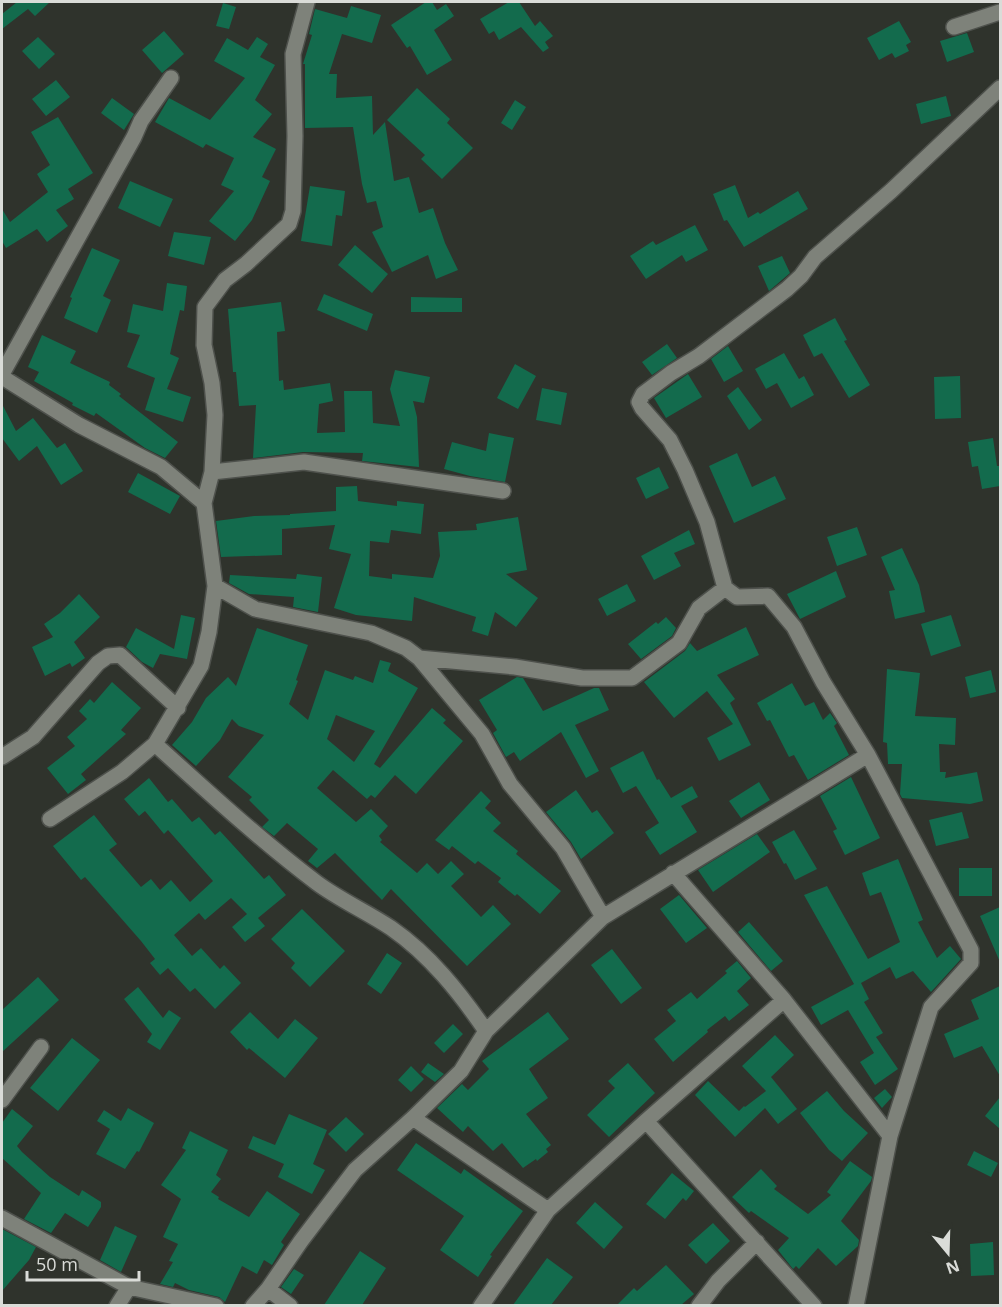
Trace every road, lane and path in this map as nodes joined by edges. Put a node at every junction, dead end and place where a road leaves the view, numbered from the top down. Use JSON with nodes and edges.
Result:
{"nodes":[{"id":1,"x":307,"y":2,"type":"edge"},
{"id":2,"x":1000,"y":12,"type":"edge"},
{"id":3,"x":954,"y":27,"type":"dead end"},
{"id":4,"x":171,"y":78,"type":"dead end"},
{"id":5,"x":1000,"y":88,"type":"edge"},
{"id":6,"x":2,"y":376,"type":"edge"},
{"id":7,"x":212,"y":472,"type":"junction"},
{"id":8,"x":503,"y":491,"type":"dead end"},
{"id":9,"x":204,"y":504,"type":"junction"},
{"id":10,"x":214,"y":586,"type":"junction"},
{"id":11,"x":725,"y":588,"type":"junction"},
{"id":12,"x":419,"y":658,"type":"junction"},
{"id":13,"x":178,"y":708,"type":"junction"},
{"id":14,"x":155,"y":744,"type":"junction"},
{"id":15,"x":868,"y":755,"type":"junction"},
{"id":16,"x":2,"y":757,"type":"edge"},
{"id":17,"x":50,"y":819,"type":"dead end"},
{"id":18,"x":673,"y":873,"type":"junction"},
{"id":19,"x":603,"y":917,"type":"junction"},
{"id":20,"x":784,"y":1000,"type":"junction"},
{"id":21,"x":486,"y":1031,"type":"junction"},
{"id":22,"x":41,"y":1047,"type":"dead end"},
{"id":23,"x":2,"y":1100,"type":"edge"},
{"id":24,"x":413,"y":1118,"type":"junction"},
{"id":25,"x":646,"y":1121,"type":"junction"},
{"id":26,"x":890,"y":1136,"type":"junction"},
{"id":27,"x":548,"y":1210,"type":"junction"},
{"id":28,"x":2,"y":1218,"type":"edge"},
{"id":29,"x":758,"y":1242,"type":"junction"},
{"id":30,"x":129,"y":1287,"type":"junction"},
{"id":31,"x":268,"y":1289,"type":"junction"},
{"id":32,"x":117,"y":1305,"type":"edge"},
{"id":33,"x":216,"y":1305,"type":"edge"},
{"id":34,"x":253,"y":1305,"type":"edge"},
{"id":35,"x":290,"y":1305,"type":"edge"},
{"id":36,"x":481,"y":1305,"type":"edge"},
{"id":37,"x":699,"y":1305,"type":"edge"},
{"id":38,"x":814,"y":1305,"type":"edge"},
{"id":39,"x":856,"y":1305,"type":"edge"}],
"edges":[{"from":1,"to":7,"type":"street"},
{"from":2,"to":3,"type":"street"},
{"from":4,"to":6,"type":"street"},
{"from":5,"to":11,"type":"street"},
{"from":6,"to":9,"type":"street"},
{"from":7,"to":8,"type":"street"},
{"from":7,"to":9,"type":"street"},
{"from":9,"to":10,"type":"street"},
{"from":10,"to":12,"type":"street"},
{"from":10,"to":13,"type":"street"},
{"from":11,"to":12,"type":"street"},
{"from":11,"to":15,"type":"street"},
{"from":12,"to":19,"type":"street"},
{"from":13,"to":14,"type":"street"},
{"from":13,"to":16,"type":"street"},
{"from":14,"to":17,"type":"street"},
{"from":14,"to":21,"type":"street"},
{"from":15,"to":18,"type":"street"},
{"from":15,"to":26,"type":"street"},
{"from":18,"to":19,"type":"street"},
{"from":18,"to":20,"type":"street"},
{"from":19,"to":21,"type":"street"},
{"from":20,"to":25,"type":"street"},
{"from":20,"to":26,"type":"street"},
{"from":21,"to":24,"type":"street"},
{"from":22,"to":23,"type":"street"},
{"from":24,"to":27,"type":"street"},
{"from":24,"to":31,"type":"street"},
{"from":25,"to":27,"type":"street"},
{"from":25,"to":29,"type":"street"},
{"from":26,"to":39,"type":"street"},
{"from":27,"to":36,"type":"street"},
{"from":28,"to":30,"type":"street"},
{"from":29,"to":37,"type":"street"},
{"from":29,"to":38,"type":"street"},
{"from":30,"to":32,"type":"street"},
{"from":30,"to":33,"type":"street"},
{"from":31,"to":34,"type":"street"},
{"from":31,"to":35,"type":"street"}]}
